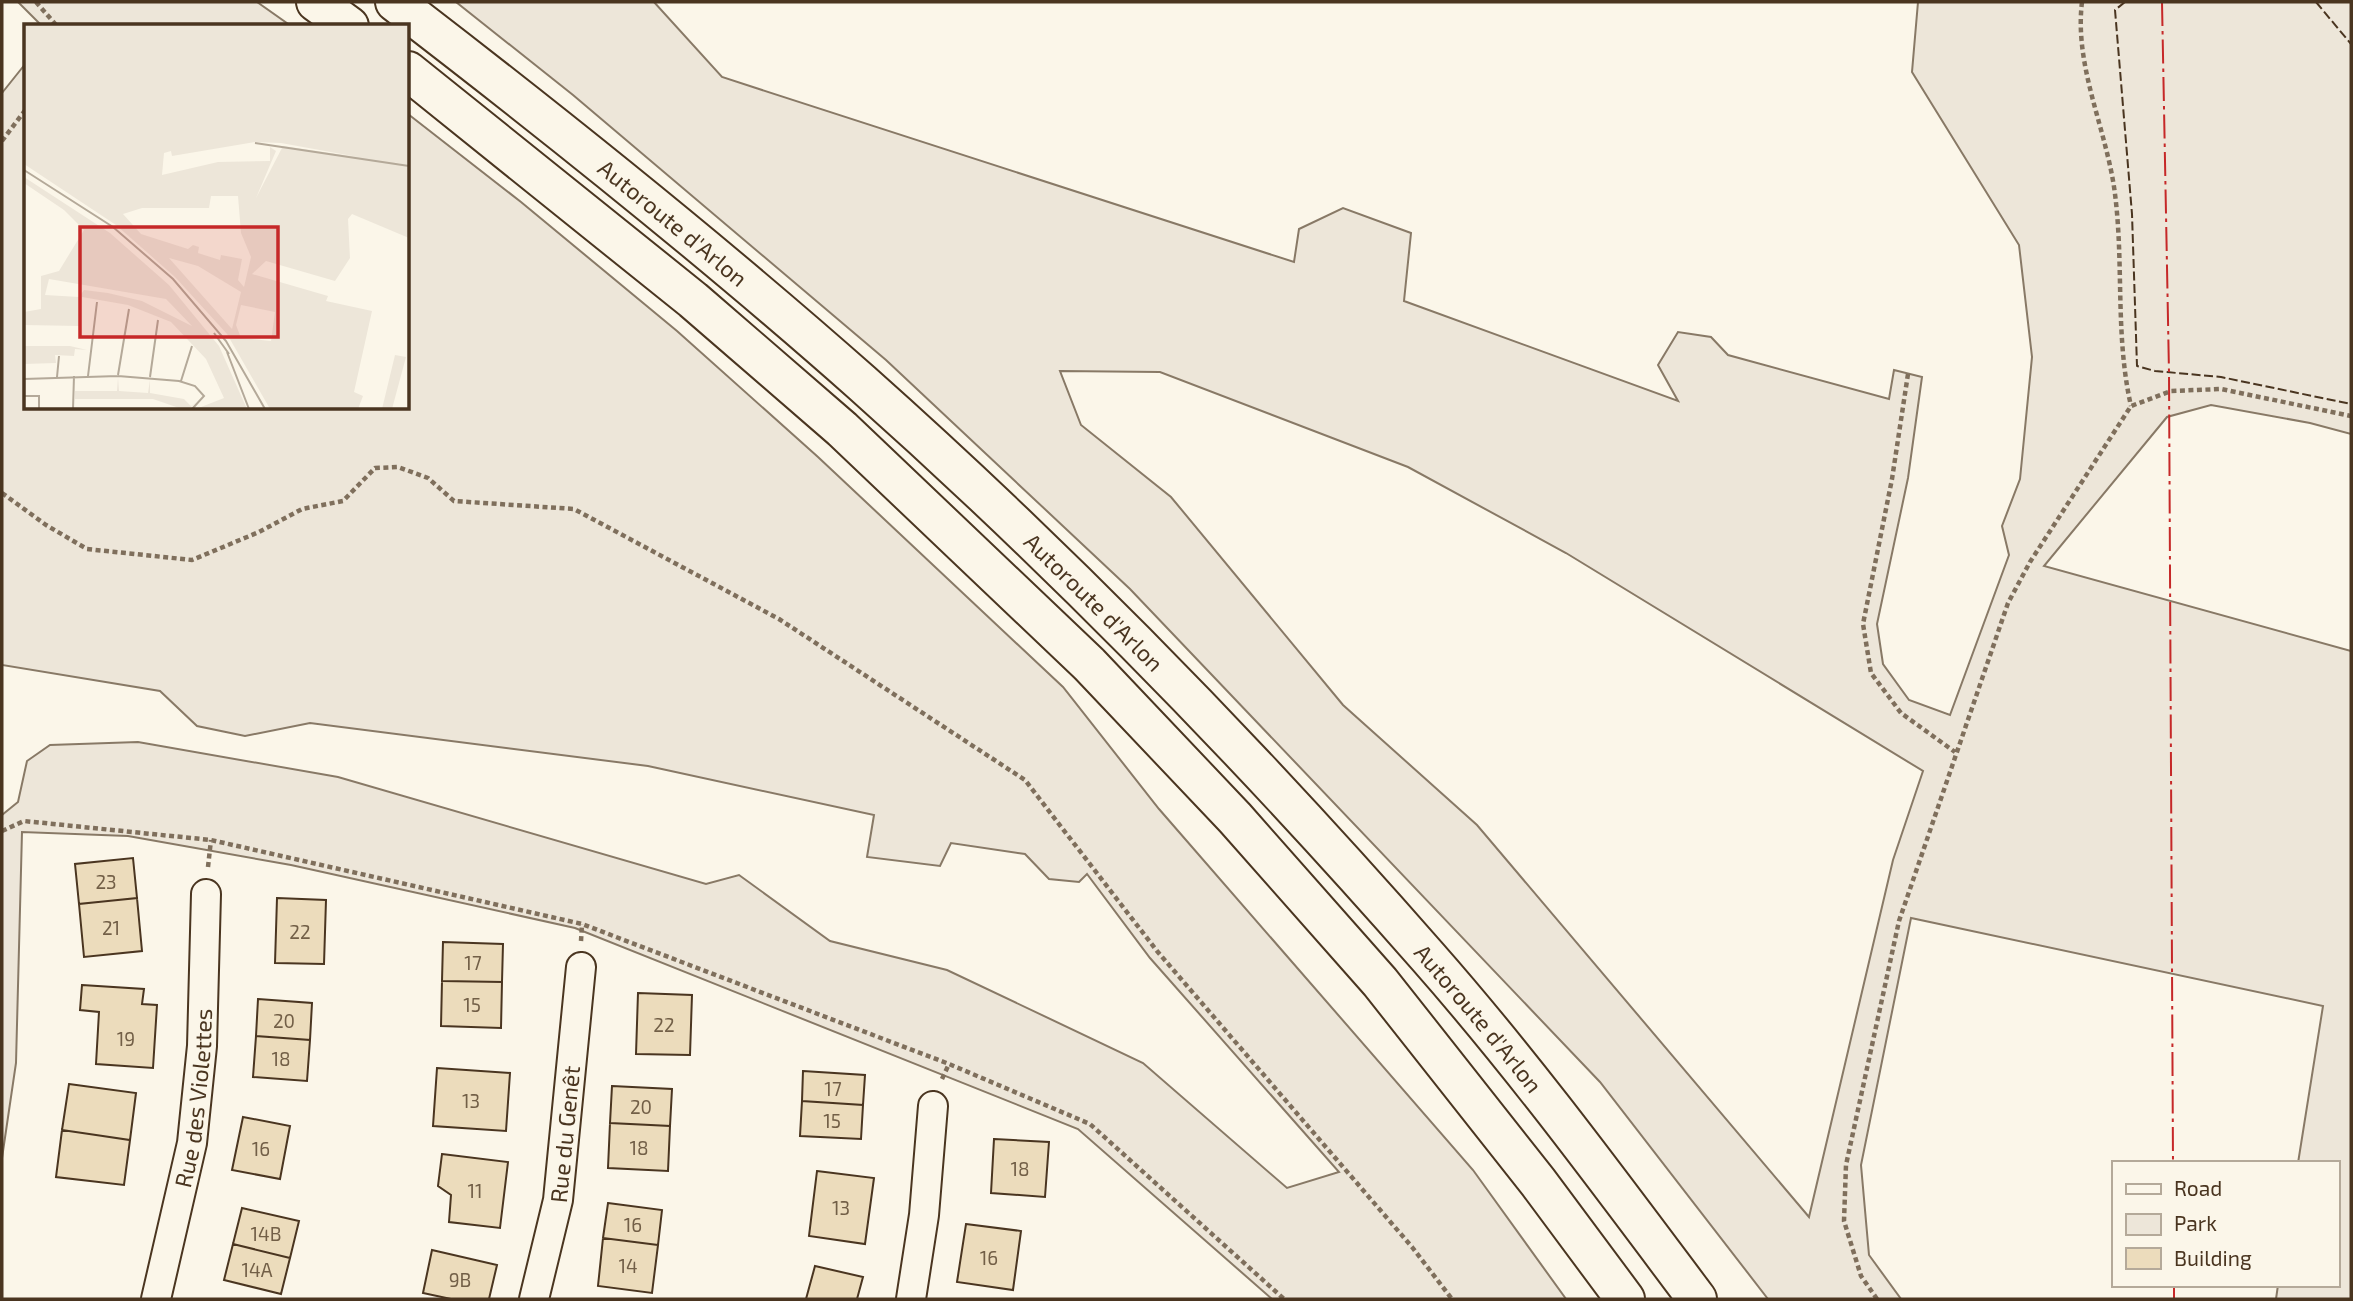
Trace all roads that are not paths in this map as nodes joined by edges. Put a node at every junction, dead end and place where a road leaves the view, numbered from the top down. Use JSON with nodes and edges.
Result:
{"nodes":[{"id":1,"x":316,"y":2,"type":"edge"},
{"id":2,"x":395,"y":2,"type":"edge"},
{"id":3,"x":346,"y":24,"type":"edge"},
{"id":4,"x":410,"y":73,"type":"edge"},
{"id":5,"x":206,"y":894,"type":"dead end"},
{"id":6,"x":581,"y":967,"type":"dead end"},
{"id":7,"x":933,"y":1106,"type":"dead end"},
{"id":8,"x":156,"y":1299,"type":"edge"},
{"id":9,"x":534,"y":1299,"type":"edge"},
{"id":10,"x":911,"y":1299,"type":"edge"},
{"id":11,"x":1625,"y":1299,"type":"edge"},
{"id":12,"x":1697,"y":1299,"type":"edge"}],
"edges":[{"from":1,"to":3,"type":"highway"},
{"from":2,"to":12,"type":"highway","name":"Autoroute d'Arlon"},
{"from":4,"to":11,"type":"highway","name":"Autoroute d'Arlon"},
{"from":5,"to":8,"type":"street","name":"Rue des Violettes"},
{"from":6,"to":9,"type":"street","name":"Rue du Genêt"},
{"from":7,"to":10,"type":"street"}]}
